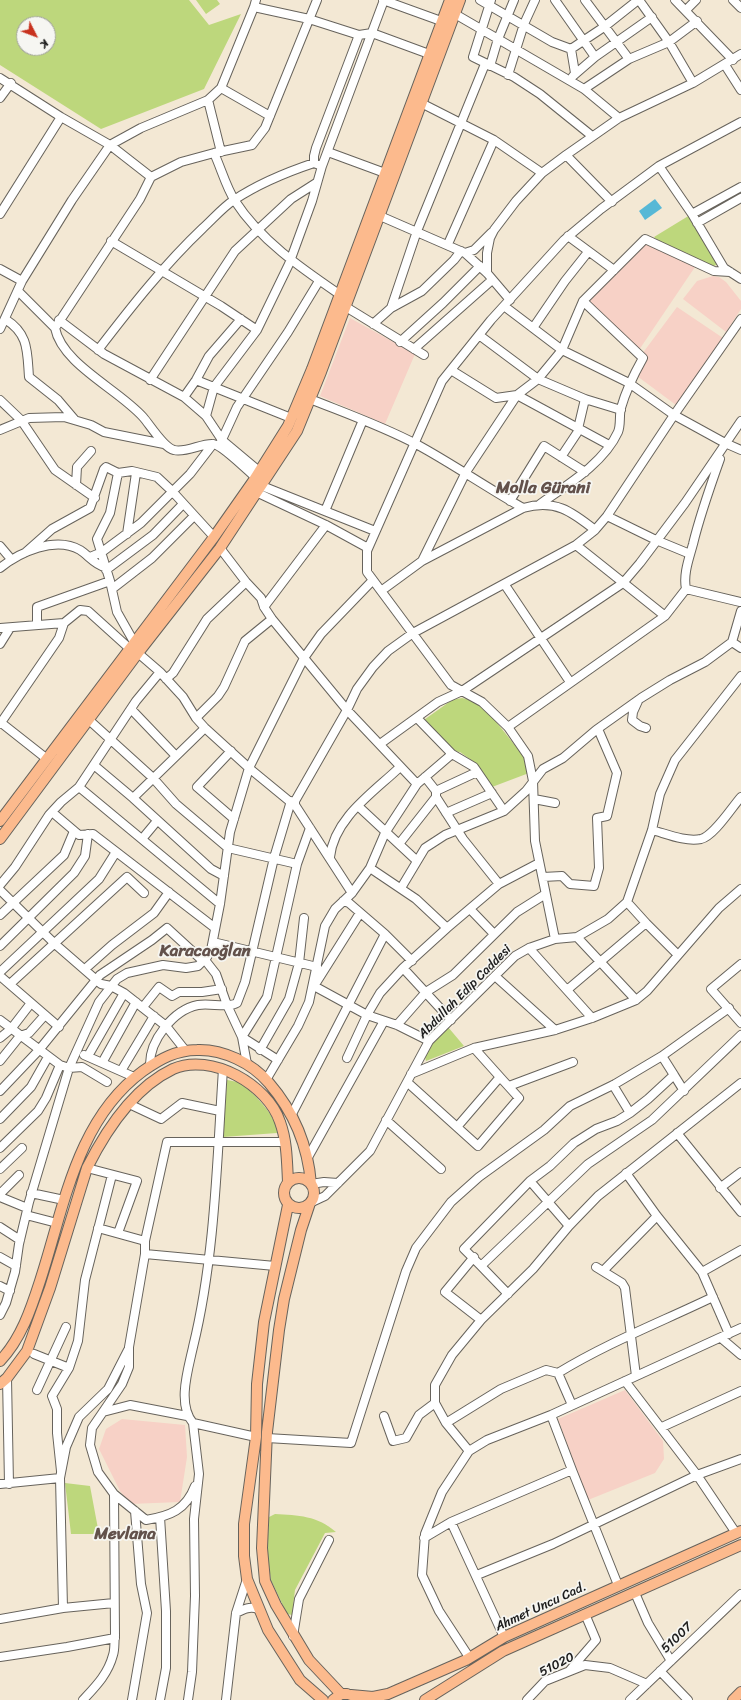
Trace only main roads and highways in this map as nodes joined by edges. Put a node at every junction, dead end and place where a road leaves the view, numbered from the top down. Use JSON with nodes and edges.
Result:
{"nodes":[{"id":1,"x":450,"y":0,"type":"edge"},
{"id":2,"x":460,"y":0,"type":"edge"},
{"id":3,"x":134,"y":648,"type":"junction"},
{"id":4,"x":0,"y":821,"type":"edge"},
{"id":5,"x":0,"y":839,"type":"edge"},
{"id":6,"x":288,"y":1182,"type":"junction"},
{"id":7,"x":311,"y":1184,"type":"junction"},
{"id":8,"x":310,"y":1203,"type":"junction"},
{"id":9,"x":288,"y":1205,"type":"junction"},
{"id":10,"x":0,"y":1361,"type":"edge"},
{"id":11,"x":4,"y":1381,"type":"edge"},
{"id":12,"x":739,"y":1532,"type":"edge"},
{"id":13,"x":741,"y":1545,"type":"edge"},
{"id":14,"x":741,"y":1692,"type":"edge"},
{"id":15,"x":346,"y":1697,"type":"edge"},
{"id":16,"x":323,"y":1700,"type":"edge"},
{"id":17,"x":425,"y":1700,"type":"edge"},
{"id":18,"x":733,"y":1700,"type":"edge"}],
"edges":[{"from":1,"to":3,"type":"main road"},
{"from":2,"to":3,"type":"main road"},
{"from":3,"to":4,"type":"main road"},
{"from":3,"to":5,"type":"main road"},
{"from":6,"to":7,"type":"main road"},
{"from":6,"to":9,"type":"main road"},
{"from":6,"to":11,"type":"main road"},
{"from":7,"to":8,"type":"main road"},
{"from":7,"to":10,"type":"main road"},
{"from":8,"to":9,"type":"main road"},
{"from":8,"to":15,"type":"main road"},
{"from":9,"to":16,"type":"main road"},
{"from":12,"to":15,"type":"main road","name":"Ahmet Uncu Cad."},
{"from":13,"to":17,"type":"main road","name":"Ahmet Uncu Cad."},
{"from":14,"to":18,"type":"main road"}]}
